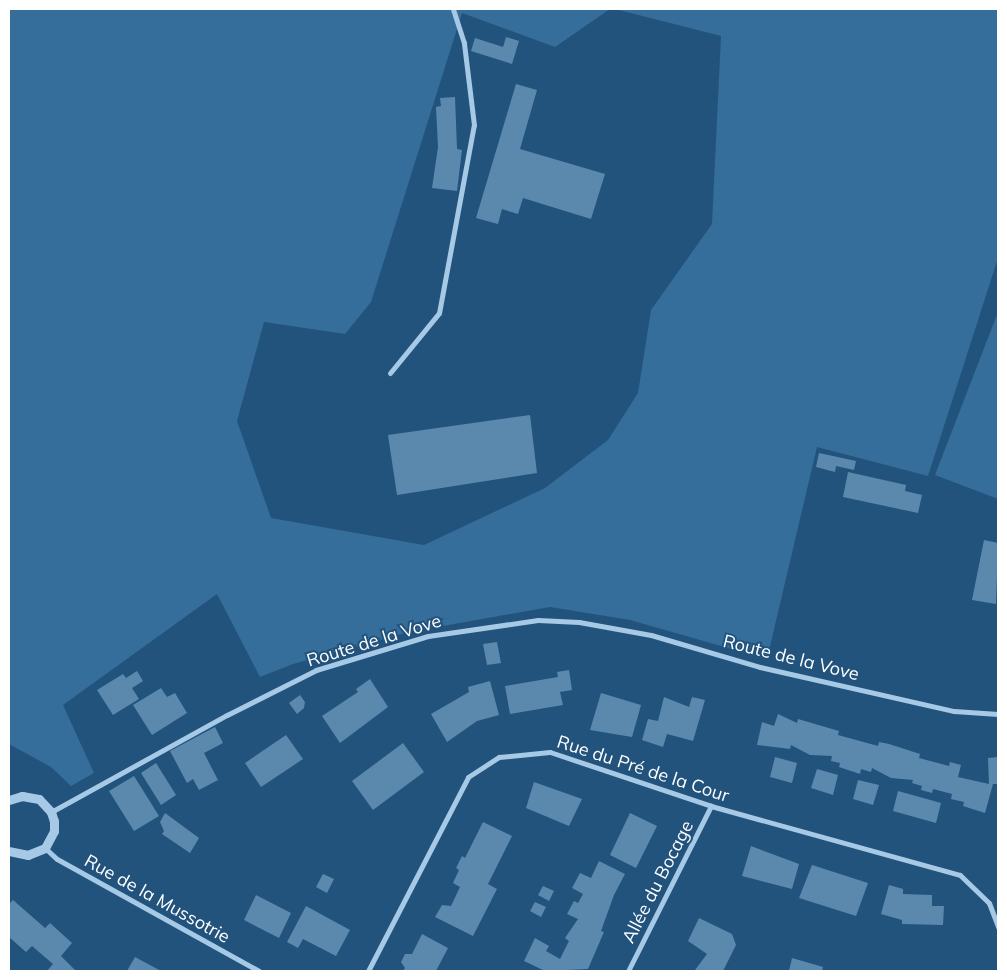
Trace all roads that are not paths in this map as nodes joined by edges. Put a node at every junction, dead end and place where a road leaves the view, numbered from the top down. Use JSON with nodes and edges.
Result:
{"nodes":[{"id":1,"x":453,"y":9,"type":"edge"},
{"id":2,"x":390,"y":373,"type":"dead end"},
{"id":3,"x":998,"y":714,"type":"edge"},
{"id":4,"x":9,"y":800,"type":"edge"},
{"id":5,"x":711,"y":806,"type":"junction"},
{"id":6,"x":51,"y":812,"type":"junction"},
{"id":7,"x":45,"y":848,"type":"junction"},
{"id":8,"x":9,"y":851,"type":"edge"},
{"id":9,"x":998,"y":927,"type":"edge"},
{"id":10,"x":259,"y":971,"type":"edge"},
{"id":11,"x":368,"y":971,"type":"edge"},
{"id":12,"x":628,"y":971,"type":"edge"}],
"edges":[{"from":1,"to":2,"type":"street"},
{"from":3,"to":6,"type":"street","name":"Route de la Vove"},
{"from":4,"to":6,"type":"street"},
{"from":5,"to":9,"type":"street","name":"Rue du Pré de la Cour"},
{"from":5,"to":11,"type":"street","name":"Rue du Pré de la Cour"},
{"from":5,"to":12,"type":"street","name":"Allée du Bocage"},
{"from":6,"to":7,"type":"street"},
{"from":7,"to":8,"type":"street"},
{"from":7,"to":10,"type":"street","name":"Rue de la Mussotrie"}]}
